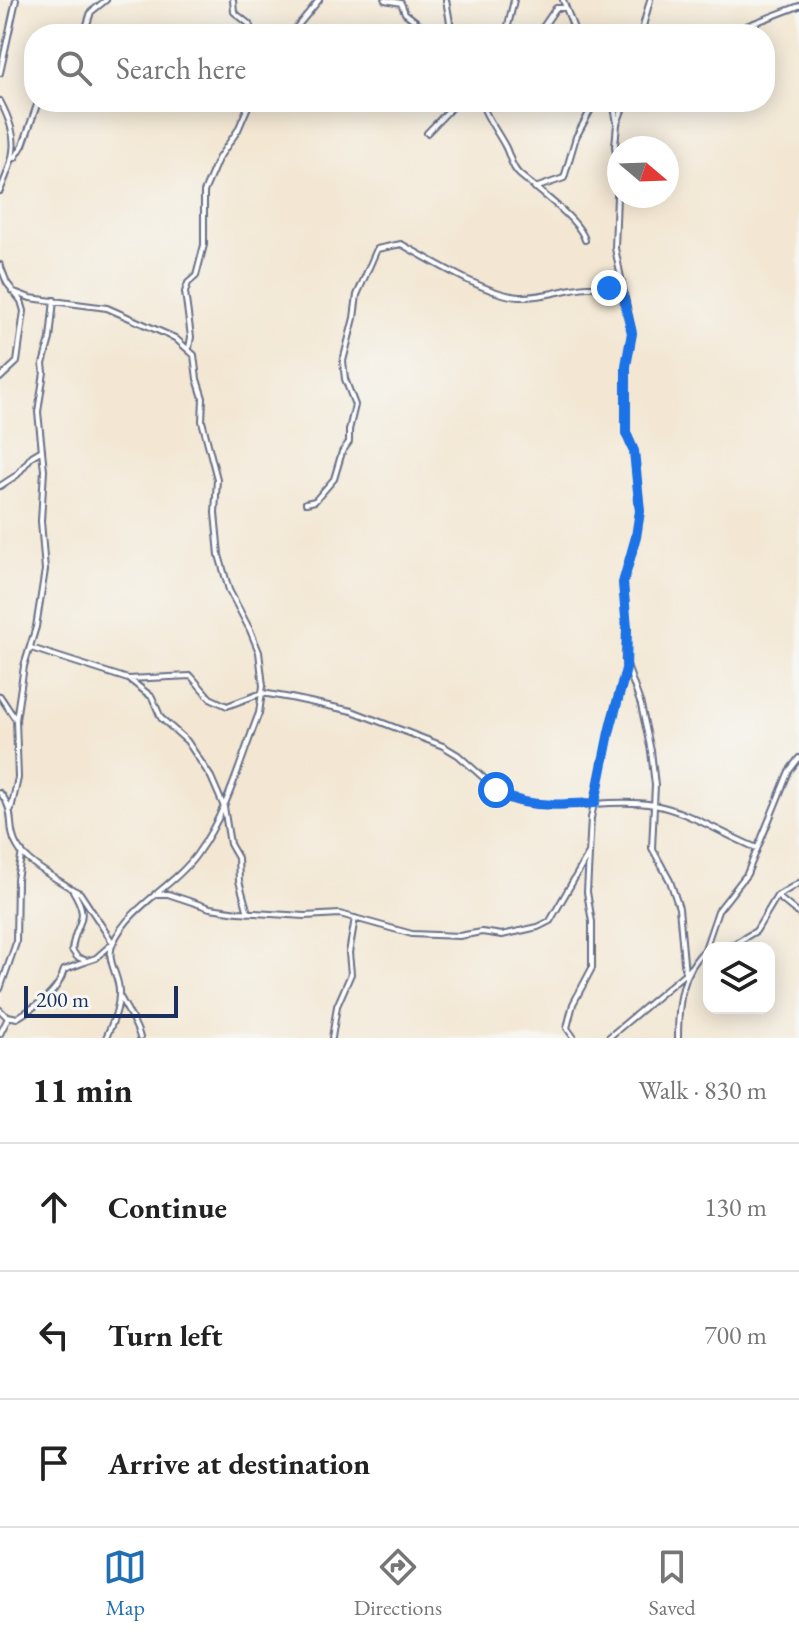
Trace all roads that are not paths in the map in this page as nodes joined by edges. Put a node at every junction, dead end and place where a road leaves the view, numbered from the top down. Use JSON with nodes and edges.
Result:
{"nodes":[{"id":1,"x":16,"y":0,"type":"edge"},
{"id":2,"x":106,"y":0,"type":"edge"},
{"id":3,"x":233,"y":0,"type":"edge"},
{"id":4,"x":319,"y":0,"type":"edge"},
{"id":5,"x":385,"y":0,"type":"edge"},
{"id":6,"x":446,"y":0,"type":"edge"},
{"id":7,"x":514,"y":0,"type":"edge"},
{"id":8,"x":563,"y":0,"type":"edge"},
{"id":9,"x":650,"y":0,"type":"edge"},
{"id":10,"x":799,"y":6,"type":"edge"},
{"id":11,"x":566,"y":8,"type":"junction"},
{"id":12,"x":87,"y":24,"type":"edge"},
{"id":13,"x":249,"y":24,"type":"edge"},
{"id":14,"x":299,"y":24,"type":"edge"},
{"id":15,"x":419,"y":24,"type":"edge"},
{"id":16,"x":450,"y":24,"type":"edge"},
{"id":17,"x":508,"y":24,"type":"edge"},
{"id":18,"x":545,"y":24,"type":"edge"},
{"id":19,"x":572,"y":24,"type":"edge"},
{"id":20,"x":644,"y":24,"type":"edge"},
{"id":21,"x":751,"y":24,"type":"edge"},
{"id":22,"x":5,"y":53,"type":"junction"},
{"id":23,"x":0,"y":61,"type":"edge"},
{"id":24,"x":0,"y":73,"type":"edge"},
{"id":25,"x":0,"y":101,"type":"edge"},
{"id":26,"x":35,"y":112,"type":"edge"},
{"id":27,"x":246,"y":112,"type":"edge"},
{"id":28,"x":447,"y":112,"type":"edge"},
{"id":29,"x":485,"y":112,"type":"edge"},
{"id":30,"x":590,"y":112,"type":"edge"},
{"id":31,"x":615,"y":112,"type":"edge"},
{"id":32,"x":621,"y":112,"type":"edge"},
{"id":33,"x":617,"y":124,"type":"junction"},
{"id":34,"x":427,"y":133,"type":"dead end"},
{"id":35,"x":13,"y":160,"type":"junction"},
{"id":36,"x":535,"y":188,"type":"junction"},
{"id":37,"x":0,"y":191,"type":"edge"},
{"id":38,"x":585,"y":240,"type":"dead end"},
{"id":39,"x":0,"y":265,"type":"edge"},
{"id":40,"x":12,"y":291,"type":"junction"},
{"id":41,"x":622,"y":292,"type":"junction"},
{"id":42,"x":54,"y":300,"type":"junction"},
{"id":43,"x":189,"y":348,"type":"junction"},
{"id":44,"x":0,"y":378,"type":"edge"},
{"id":45,"x":42,"y":450,"type":"junction"},
{"id":46,"x":0,"y":486,"type":"edge"},
{"id":47,"x":306,"y":503,"type":"dead end"},
{"id":48,"x":31,"y":648,"type":"junction"},
{"id":49,"x":626,"y":669,"type":"junction"},
{"id":50,"x":128,"y":679,"type":"junction"},
{"id":51,"x":262,"y":693,"type":"junction"},
{"id":52,"x":0,"y":696,"type":"edge"},
{"id":53,"x":16,"y":720,"type":"junction"},
{"id":54,"x":799,"y":758,"type":"edge"},
{"id":55,"x":0,"y":793,"type":"edge"},
{"id":56,"x":595,"y":803,"type":"junction"},
{"id":57,"x":654,"y":805,"type":"junction"},
{"id":58,"x":224,"y":807,"type":"junction"},
{"id":59,"x":11,"y":809,"type":"junction"},
{"id":60,"x":757,"y":848,"type":"junction"},
{"id":61,"x":22,"y":852,"type":"junction"},
{"id":62,"x":588,"y":855,"type":"junction"},
{"id":63,"x":799,"y":883,"type":"edge"},
{"id":64,"x":72,"y":889,"type":"junction"},
{"id":65,"x":155,"y":894,"type":"junction"},
{"id":66,"x":777,"y":896,"type":"junction"},
{"id":67,"x":248,"y":913,"type":"junction"},
{"id":68,"x":799,"y":914,"type":"edge"},
{"id":69,"x":355,"y":918,"type":"junction"},
{"id":70,"x":710,"y":942,"type":"edge"},
{"id":71,"x":737,"y":942,"type":"edge"},
{"id":72,"x":113,"y":943,"type":"junction"},
{"id":73,"x":703,"y":953,"type":"edge"},
{"id":74,"x":87,"y":961,"type":"junction"},
{"id":75,"x":687,"y":971,"type":"junction"},
{"id":76,"x":0,"y":989,"type":"edge"},
{"id":77,"x":119,"y":995,"type":"junction"},
{"id":78,"x":0,"y":1010,"type":"edge"},
{"id":79,"x":8,"y":1016,"type":"junction"},
{"id":80,"x":0,"y":1034,"type":"edge"},
{"id":81,"x":106,"y":1038,"type":"edge"},
{"id":82,"x":140,"y":1038,"type":"edge"},
{"id":83,"x":332,"y":1038,"type":"edge"},
{"id":84,"x":574,"y":1038,"type":"edge"},
{"id":85,"x":608,"y":1038,"type":"edge"},
{"id":86,"x":678,"y":1038,"type":"edge"}],
"edges":[{"from":1,"to":22,"type":"street"},
{"from":2,"to":12,"type":"street"},
{"from":3,"to":13,"type":"street"},
{"from":4,"to":14,"type":"street"},
{"from":5,"to":15,"type":"street"},
{"from":6,"to":16,"type":"street"},
{"from":7,"to":17,"type":"street"},
{"from":8,"to":11,"type":"street"},
{"from":9,"to":20,"type":"street"},
{"from":10,"to":21,"type":"street"},
{"from":11,"to":18,"type":"street"},
{"from":11,"to":19,"type":"street"},
{"from":22,"to":23,"type":"street"},
{"from":22,"to":24,"type":"street"},
{"from":25,"to":35,"type":"street"},
{"from":26,"to":35,"type":"street"},
{"from":27,"to":43,"type":"street"},
{"from":28,"to":34,"type":"street"},
{"from":29,"to":36,"type":"street"},
{"from":30,"to":36,"type":"street"},
{"from":31,"to":33,"type":"street"},
{"from":32,"to":33,"type":"street"},
{"from":33,"to":41,"type":"street"},
{"from":35,"to":37,"type":"street"},
{"from":36,"to":38,"type":"street"},
{"from":39,"to":40,"type":"street"},
{"from":40,"to":42,"type":"street"},
{"from":40,"to":44,"type":"street"},
{"from":41,"to":47,"type":"street"},
{"from":41,"to":49,"type":"street"},
{"from":42,"to":43,"type":"street"},
{"from":42,"to":45,"type":"street"},
{"from":43,"to":51,"type":"street"},
{"from":45,"to":46,"type":"street"},
{"from":45,"to":48,"type":"street"},
{"from":48,"to":50,"type":"street"},
{"from":48,"to":53,"type":"street"},
{"from":49,"to":56,"type":"street"},
{"from":49,"to":57,"type":"street"},
{"from":50,"to":51,"type":"street"},
{"from":50,"to":58,"type":"street"},
{"from":51,"to":56,"type":"street"},
{"from":51,"to":58,"type":"street"},
{"from":52,"to":53,"type":"street"},
{"from":53,"to":59,"type":"street"},
{"from":54,"to":60,"type":"street"},
{"from":55,"to":59,"type":"street"},
{"from":56,"to":57,"type":"street"},
{"from":56,"to":62,"type":"street"},
{"from":57,"to":60,"type":"street"},
{"from":57,"to":75,"type":"street"},
{"from":58,"to":65,"type":"street"},
{"from":58,"to":67,"type":"street"},
{"from":59,"to":61,"type":"street"},
{"from":60,"to":70,"type":"street"},
{"from":61,"to":64,"type":"street"},
{"from":61,"to":76,"type":"street"},
{"from":62,"to":69,"type":"street"},
{"from":62,"to":84,"type":"street"},
{"from":63,"to":66,"type":"street"},
{"from":64,"to":72,"type":"street"},
{"from":64,"to":74,"type":"street"},
{"from":65,"to":67,"type":"street"},
{"from":65,"to":72,"type":"street"},
{"from":66,"to":68,"type":"street"},
{"from":66,"to":71,"type":"street"},
{"from":67,"to":69,"type":"street"},
{"from":69,"to":83,"type":"street"},
{"from":72,"to":74,"type":"street"},
{"from":72,"to":77,"type":"street"},
{"from":73,"to":75,"type":"street"},
{"from":74,"to":79,"type":"street"},
{"from":75,"to":85,"type":"street"},
{"from":75,"to":86,"type":"street"},
{"from":77,"to":81,"type":"street"},
{"from":77,"to":82,"type":"street"},
{"from":78,"to":79,"type":"street"},
{"from":79,"to":80,"type":"street"}]}
